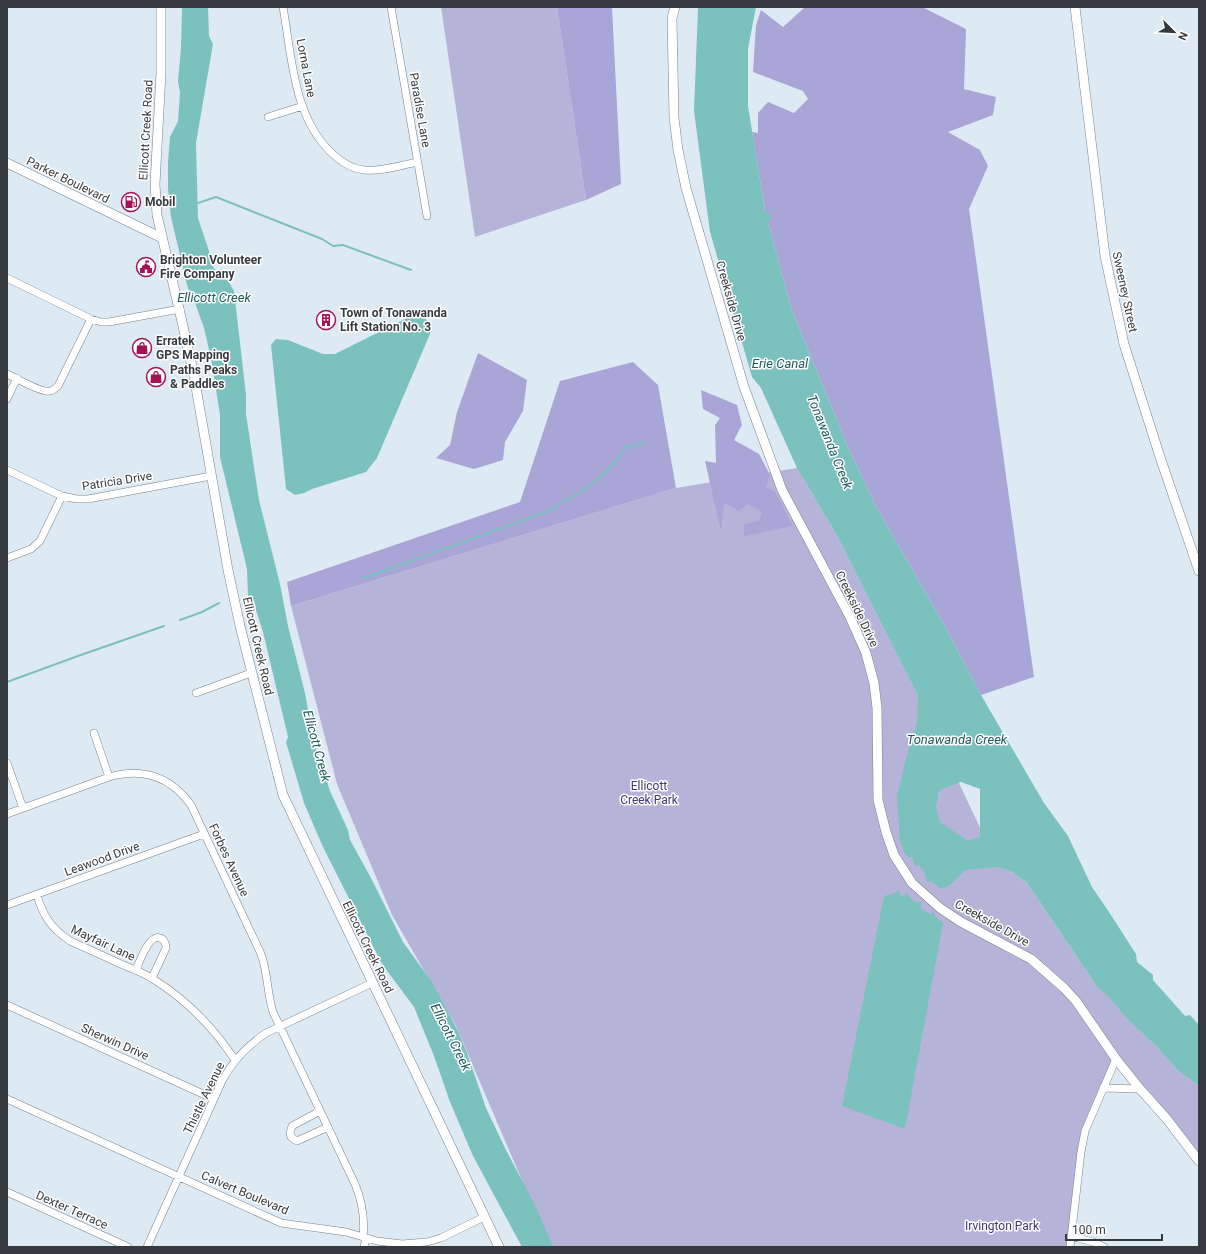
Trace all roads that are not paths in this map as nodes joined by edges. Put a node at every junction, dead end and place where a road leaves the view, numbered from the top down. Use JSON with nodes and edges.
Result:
{"nodes":[{"id":1,"x":161,"y":7,"type":"edge"},
{"id":2,"x":284,"y":7,"type":"edge"},
{"id":3,"x":391,"y":7,"type":"edge"},
{"id":4,"x":675,"y":7,"type":"edge"},
{"id":5,"x":1075,"y":7,"type":"edge"},
{"id":6,"x":303,"y":106,"type":"junction"},
{"id":7,"x":268,"y":117,"type":"dead end"},
{"id":8,"x":418,"y":162,"type":"junction"},
{"id":9,"x":7,"y":163,"type":"edge"},
{"id":10,"x":428,"y":216,"type":"dead end"},
{"id":11,"x":162,"y":238,"type":"junction"},
{"id":12,"x":7,"y":278,"type":"edge"},
{"id":13,"x":180,"y":309,"type":"junction"},
{"id":14,"x":91,"y":319,"type":"junction"},
{"id":15,"x":7,"y":374,"type":"edge"},
{"id":16,"x":17,"y":378,"type":"junction"},
{"id":17,"x":7,"y":399,"type":"edge"},
{"id":18,"x":7,"y":470,"type":"edge"},
{"id":19,"x":211,"y":476,"type":"junction"},
{"id":20,"x":62,"y":496,"type":"junction"},
{"id":21,"x":7,"y":558,"type":"edge"},
{"id":22,"x":1199,"y":571,"type":"edge"},
{"id":23,"x":251,"y":673,"type":"junction"},
{"id":24,"x":196,"y":693,"type":"dead end"},
{"id":25,"x":94,"y":733,"type":"dead end"},
{"id":26,"x":7,"y":763,"type":"edge"},
{"id":27,"x":110,"y":777,"type":"junction"},
{"id":28,"x":24,"y":808,"type":"junction"},
{"id":29,"x":7,"y":814,"type":"edge"},
{"id":30,"x":204,"y":834,"type":"junction"},
{"id":31,"x":37,"y":895,"type":"junction"},
{"id":32,"x":7,"y":905,"type":"edge"},
{"id":33,"x":136,"y":970,"type":"junction"},
{"id":34,"x":152,"y":978,"type":"junction"},
{"id":35,"x":372,"y":983,"type":"junction"},
{"id":36,"x":7,"y":1005,"type":"edge"},
{"id":37,"x":279,"y":1026,"type":"junction"},
{"id":38,"x":1116,"y":1059,"type":"junction"},
{"id":39,"x":235,"y":1060,"type":"junction"},
{"id":40,"x":1103,"y":1088,"type":"junction"},
{"id":41,"x":1140,"y":1089,"type":"junction"},
{"id":42,"x":7,"y":1098,"type":"edge"},
{"id":43,"x":214,"y":1099,"type":"junction"},
{"id":44,"x":320,"y":1110,"type":"junction"},
{"id":45,"x":328,"y":1127,"type":"junction"},
{"id":46,"x":1199,"y":1161,"type":"edge"},
{"id":47,"x":179,"y":1177,"type":"junction"},
{"id":48,"x":7,"y":1192,"type":"edge"},
{"id":49,"x":484,"y":1217,"type":"junction"},
{"id":50,"x":1071,"y":1236,"type":"junction"},
{"id":51,"x":365,"y":1238,"type":"junction"},
{"id":52,"x":128,"y":1247,"type":"edge"},
{"id":53,"x":147,"y":1247,"type":"edge"},
{"id":54,"x":364,"y":1247,"type":"edge"},
{"id":55,"x":499,"y":1247,"type":"edge"},
{"id":56,"x":1070,"y":1247,"type":"edge"},
{"id":57,"x":1104,"y":1247,"type":"edge"}],
"edges":[{"from":1,"to":11,"type":"street","name":"Ellicott Creek Road"},
{"from":2,"to":6,"type":"street","name":"Lorna Lane"},
{"from":3,"to":8,"type":"street","name":"Paradise Lane"},
{"from":4,"to":38,"type":"street","name":"Creekside Drive"},
{"from":5,"to":22,"type":"street","name":"Sweeney Street"},
{"from":6,"to":7,"type":"street"},
{"from":6,"to":8,"type":"street","name":"Lorna Lane"},
{"from":8,"to":10,"type":"street","name":"Paradise Lane"},
{"from":9,"to":11,"type":"street","name":"Parker Boulevard"},
{"from":11,"to":13,"type":"street","name":"Ellicott Creek Road"},
{"from":12,"to":14,"type":"street"},
{"from":13,"to":14,"type":"street"},
{"from":13,"to":19,"type":"street","name":"Ellicott Creek Road"},
{"from":14,"to":16,"type":"street"},
{"from":15,"to":16,"type":"street"},
{"from":16,"to":17,"type":"street"},
{"from":18,"to":20,"type":"street","name":"Patricia Drive"},
{"from":19,"to":20,"type":"street","name":"Patricia Drive"},
{"from":19,"to":23,"type":"street","name":"Ellicott Creek Road"},
{"from":20,"to":21,"type":"street"},
{"from":23,"to":24,"type":"street"},
{"from":23,"to":35,"type":"street","name":"Ellicott Creek Road"},
{"from":25,"to":27,"type":"street"},
{"from":26,"to":28,"type":"street"},
{"from":27,"to":28,"type":"street","name":"Forbes Avenue"},
{"from":27,"to":30,"type":"street","name":"Forbes Avenue"},
{"from":28,"to":29,"type":"street","name":"Forbes Avenue"},
{"from":30,"to":31,"type":"street","name":"Leawood Drive"},
{"from":30,"to":37,"type":"street","name":"Forbes Avenue"},
{"from":31,"to":32,"type":"street","name":"Leawood Drive"},
{"from":31,"to":33,"type":"street","name":"Mayfair Lane"},
{"from":33,"to":34,"type":"street","name":"Mayfair Lane"},
{"from":33,"to":34,"type":"street","name":"Mayfair Lane"},
{"from":34,"to":39,"type":"street","name":"Mayfair Lane"},
{"from":35,"to":37,"type":"street","name":"Thistle Avenue"},
{"from":35,"to":49,"type":"street","name":"Ellicott Creek Road"},
{"from":36,"to":43,"type":"street","name":"Sherwin Drive"},
{"from":37,"to":39,"type":"street","name":"Thistle Avenue"},
{"from":37,"to":44,"type":"street","name":"Forbes Avenue"},
{"from":38,"to":40,"type":"street"},
{"from":38,"to":41,"type":"street","name":"Creekside Drive"},
{"from":39,"to":43,"type":"street","name":"Thistle Avenue"},
{"from":40,"to":41,"type":"street"},
{"from":40,"to":50,"type":"street"},
{"from":41,"to":46,"type":"street","name":"Creekside Drive"},
{"from":42,"to":47,"type":"street","name":"Calvert Boulevard"},
{"from":43,"to":47,"type":"street","name":"Thistle Avenue"},
{"from":44,"to":45,"type":"street","name":"Forbes Avenue"},
{"from":44,"to":45,"type":"street"},
{"from":45,"to":51,"type":"street","name":"Forbes Avenue"},
{"from":47,"to":51,"type":"street","name":"Calvert Boulevard"},
{"from":47,"to":53,"type":"street","name":"Thistle Avenue"},
{"from":48,"to":52,"type":"street","name":"Dexter Terrace"},
{"from":49,"to":51,"type":"street","name":"Calvert Boulevard"},
{"from":49,"to":55,"type":"street","name":"Ellicott Creek Road"},
{"from":50,"to":56,"type":"street"},
{"from":50,"to":57,"type":"street"},
{"from":51,"to":54,"type":"street","name":"Forbes Avenue"}]}
